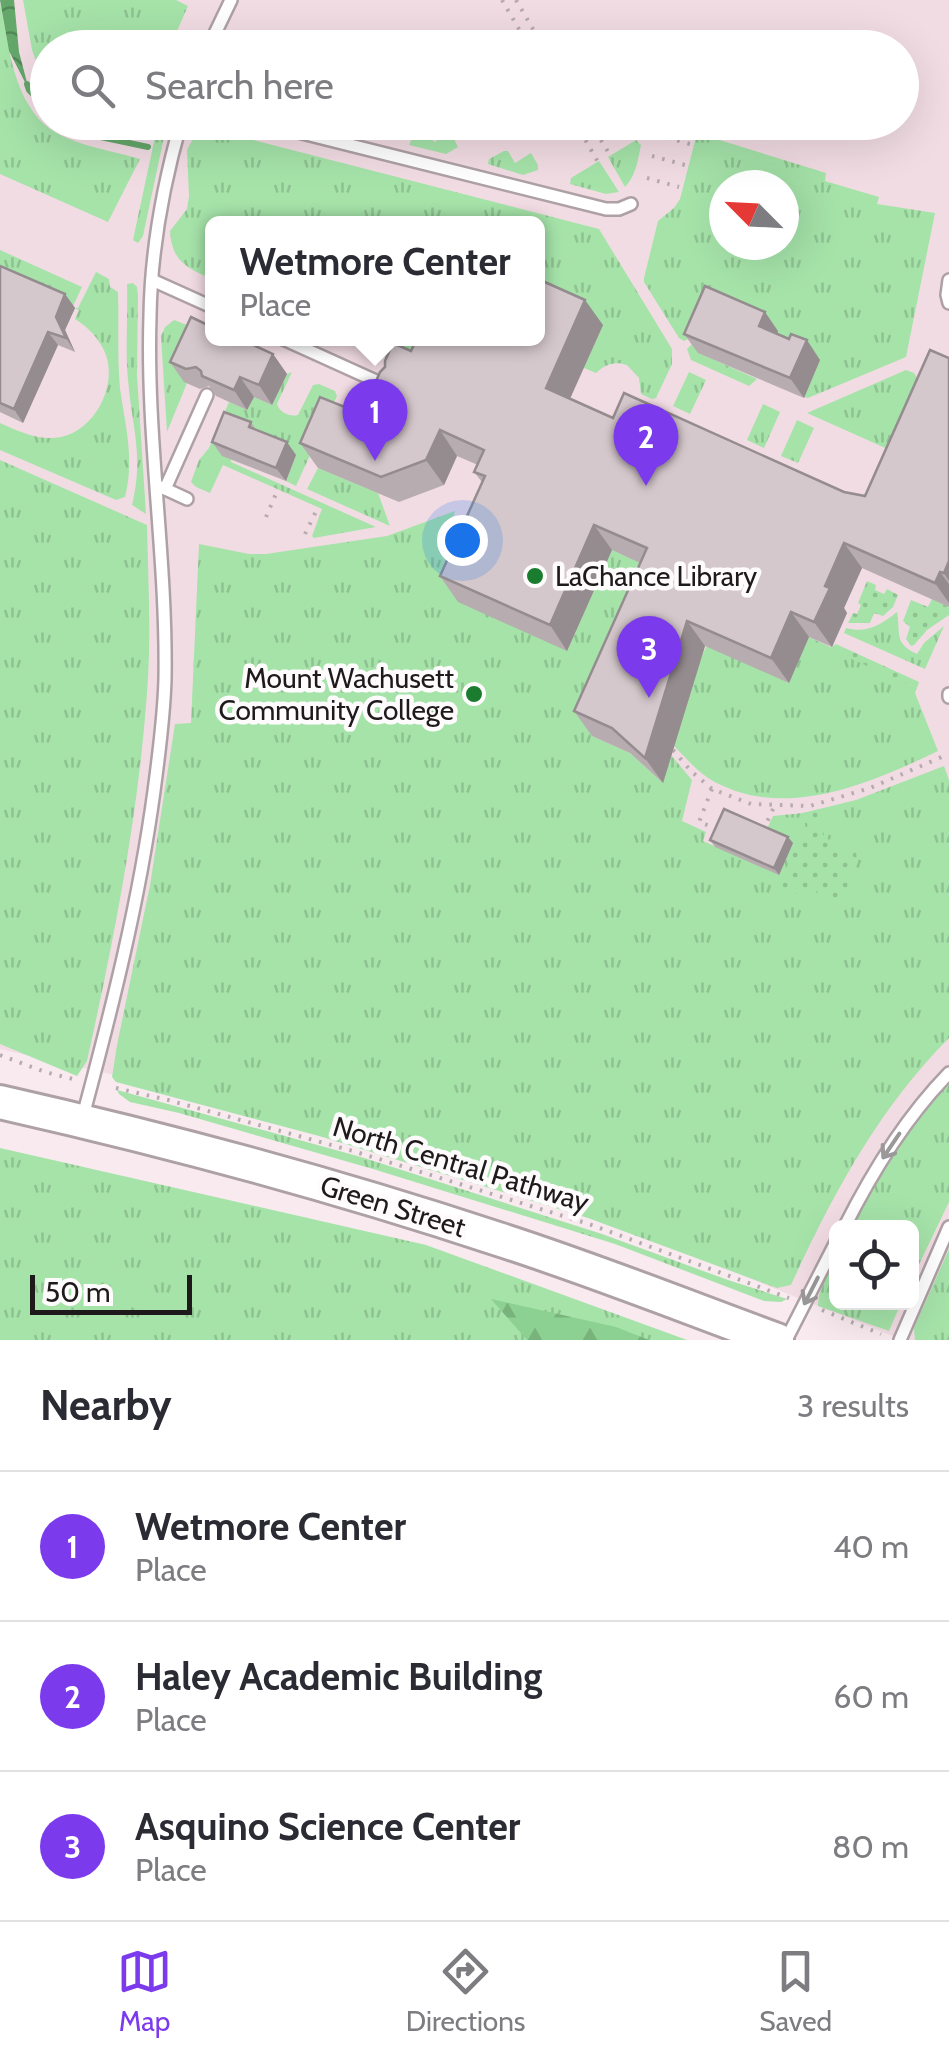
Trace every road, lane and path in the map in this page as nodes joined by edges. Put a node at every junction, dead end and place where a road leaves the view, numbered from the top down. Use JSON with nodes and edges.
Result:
{"nodes":[{"id":1,"x":231,"y":0,"type":"edge"},
{"id":2,"x":502,"y":0,"type":"edge"},
{"id":3,"x":516,"y":0,"type":"edge"},
{"id":4,"x":217,"y":30,"type":"edge"},
{"id":5,"x":520,"y":30,"type":"edge"},
{"id":6,"x":534,"y":30,"type":"edge"},
{"id":7,"x":177,"y":140,"type":"edge"},
{"id":8,"x":330,"y":140,"type":"edge"},
{"id":9,"x":585,"y":140,"type":"edge"},
{"id":10,"x":601,"y":140,"type":"edge"},
{"id":11,"x":676,"y":140,"type":"edge"},
{"id":12,"x":690,"y":144,"type":"dead end"},
{"id":13,"x":610,"y":155,"type":"dead end"},
{"id":14,"x":652,"y":156,"type":"dead end"},
{"id":15,"x":598,"y":162,"type":"dead end"},
{"id":16,"x":685,"y":165,"type":"dead end"},
{"id":17,"x":647,"y":178,"type":"dead end"},
{"id":18,"x":679,"y":187,"type":"dead end"},
{"id":19,"x":630,"y":204,"type":"dead end"},
{"id":20,"x":152,"y":280,"type":"junction"},
{"id":21,"x":949,"y":280,"type":"edge"},
{"id":22,"x":949,"y":303,"type":"edge"},
{"id":23,"x":205,"y":304,"type":"edge"},
{"id":24,"x":300,"y":346,"type":"edge"},
{"id":25,"x":394,"y":389,"type":"edge"},
{"id":26,"x":207,"y":395,"type":"edge"},
{"id":27,"x":161,"y":487,"type":"junction"},
{"id":28,"x":278,"y":489,"type":"dead end"},
{"id":29,"x":188,"y":499,"type":"dead end"},
{"id":30,"x":318,"y":507,"type":"dead end"},
{"id":31,"x":266,"y":517,"type":"dead end"},
{"id":32,"x":306,"y":534,"type":"dead end"},
{"id":33,"x":672,"y":750,"type":"dead end"},
{"id":34,"x":944,"y":756,"type":"dead end"},
{"id":35,"x":712,"y":789,"type":"junction"},
{"id":36,"x":775,"y":805,"type":"junction"},
{"id":37,"x":763,"y":830,"type":"edge"},
{"id":38,"x":722,"y":831,"type":"edge"},
{"id":39,"x":0,"y":1054,"type":"edge"},
{"id":40,"x":949,"y":1073,"type":"edge"},
{"id":41,"x":73,"y":1078,"type":"dead end"},
{"id":42,"x":116,"y":1088,"type":"dead end"},
{"id":43,"x":0,"y":1102,"type":"edge"},
{"id":44,"x":82,"y":1120,"type":"junction"},
{"id":45,"x":848,"y":1220,"type":"edge"},
{"id":46,"x":949,"y":1227,"type":"edge"},
{"id":47,"x":829,"y":1256,"type":"edge"},
{"id":48,"x":789,"y":1298,"type":"dead end"},
{"id":49,"x":822,"y":1310,"type":"dead end"},
{"id":50,"x":880,"y":1334,"type":"dead end"},
{"id":51,"x":777,"y":1340,"type":"edge"},
{"id":52,"x":786,"y":1340,"type":"edge"},
{"id":53,"x":900,"y":1340,"type":"edge"}],
"edges":[{"from":1,"to":4,"type":"lane"},
{"from":2,"to":5,"type":"path"},
{"from":3,"to":6,"type":"path"},
{"from":7,"to":20,"type":"lane"},
{"from":8,"to":19,"type":"lane"},
{"from":9,"to":15,"type":"path"},
{"from":10,"to":13,"type":"path"},
{"from":11,"to":12,"type":"path"},
{"from":14,"to":16,"type":"path"},
{"from":17,"to":18,"type":"path"},
{"from":20,"to":23,"type":"lane"},
{"from":20,"to":27,"type":"lane"},
{"from":21,"to":22,"type":"lane"},
{"from":24,"to":25,"type":"lane"},
{"from":26,"to":27,"type":"lane"},
{"from":27,"to":29,"type":"lane"},
{"from":27,"to":44,"type":"lane"},
{"from":28,"to":31,"type":"path"},
{"from":30,"to":32,"type":"path"},
{"from":33,"to":35,"type":"path"},
{"from":34,"to":36,"type":"path"},
{"from":35,"to":36,"type":"path"},
{"from":35,"to":38,"type":"path"},
{"from":36,"to":37,"type":"path"},
{"from":39,"to":41,"type":"path"},
{"from":40,"to":45,"type":"lane","one_way":true},
{"from":42,"to":48,"type":"path","name":"North Central Pathway"},
{"from":43,"to":44,"type":"street","name":"Green Street"},
{"from":44,"to":51,"type":"street","name":"Green Street"},
{"from":46,"to":53,"type":"lane"},
{"from":47,"to":52,"type":"lane","one_way":true},
{"from":49,"to":50,"type":"path"}]}
